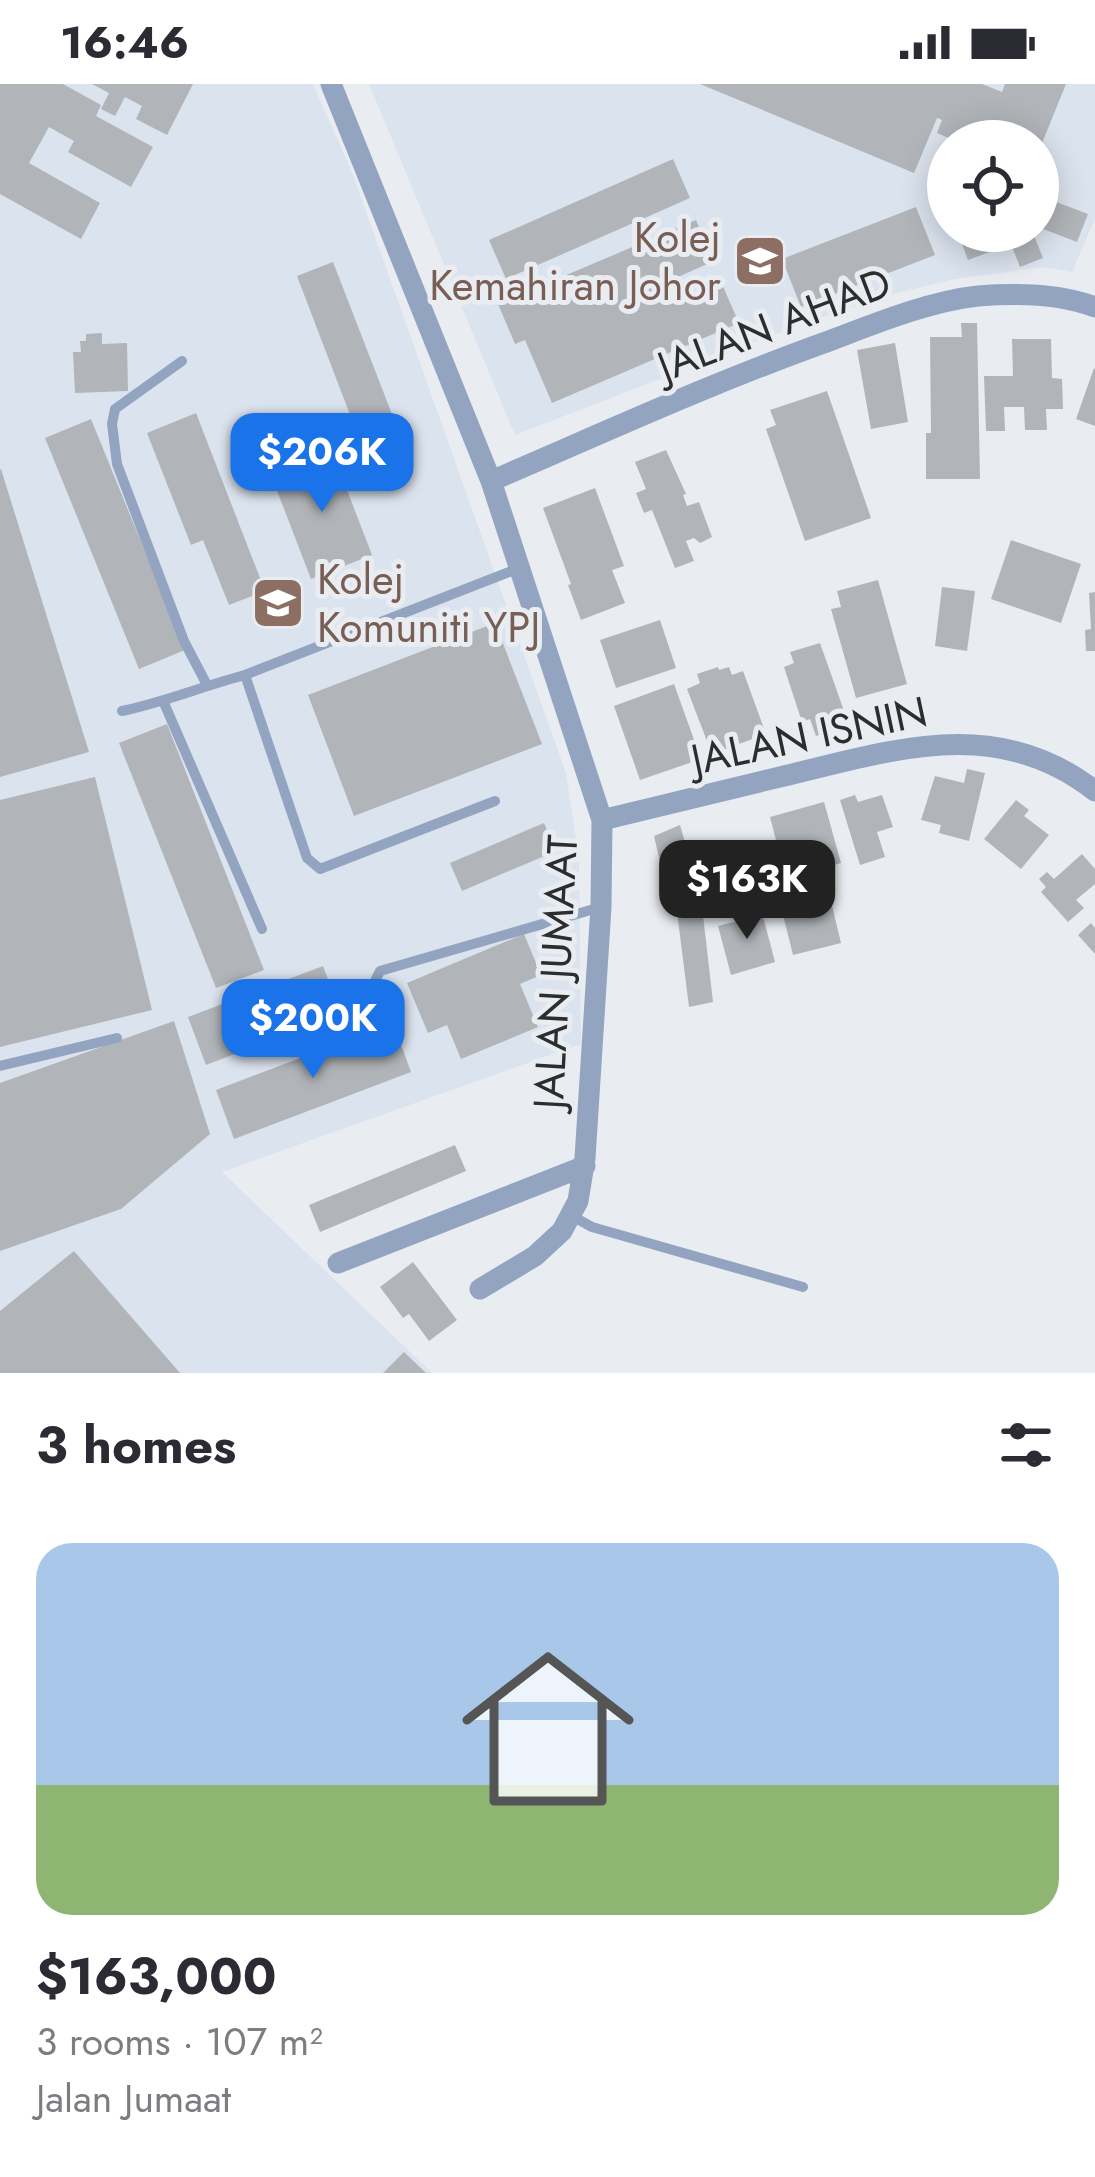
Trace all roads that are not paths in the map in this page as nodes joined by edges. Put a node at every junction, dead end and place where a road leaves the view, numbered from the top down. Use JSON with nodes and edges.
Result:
{"nodes":[{"id":1,"x":331,"y":84,"type":"edge"},
{"id":2,"x":1095,"y":307,"type":"edge"},
{"id":3,"x":182,"y":361,"type":"dead end"},
{"id":4,"x":491,"y":481,"type":"junction"},
{"id":5,"x":521,"y":568,"type":"junction"},
{"id":6,"x":245,"y":675,"type":"junction"},
{"id":7,"x":207,"y":685,"type":"junction"},
{"id":8,"x":164,"y":703,"type":"junction"},
{"id":9,"x":122,"y":711,"type":"dead end"},
{"id":10,"x":1095,"y":791,"type":"edge"},
{"id":11,"x":495,"y":801,"type":"dead end"},
{"id":12,"x":602,"y":820,"type":"junction"},
{"id":13,"x":601,"y":908,"type":"junction"},
{"id":14,"x":262,"y":928,"type":"dead end"},
{"id":15,"x":378,"y":1010,"type":"dead end"},
{"id":16,"x":117,"y":1038,"type":"dead end"},
{"id":17,"x":0,"y":1066,"type":"edge"},
{"id":18,"x":585,"y":1166,"type":"junction"},
{"id":19,"x":572,"y":1216,"type":"junction"},
{"id":20,"x":338,"y":1263,"type":"dead end"},
{"id":21,"x":803,"y":1286,"type":"dead end"},
{"id":22,"x":480,"y":1289,"type":"dead end"}],
"edges":[{"from":1,"to":4,"type":"street","name":"JALAN JUMAAT"},
{"from":2,"to":4,"type":"street","name":"JALAN AHAD"},
{"from":3,"to":7,"type":"lane"},
{"from":4,"to":5,"type":"street","name":"JALAN JUMAAT"},
{"from":5,"to":6,"type":"lane"},
{"from":5,"to":12,"type":"street","name":"JALAN JUMAAT"},
{"from":6,"to":7,"type":"lane"},
{"from":6,"to":11,"type":"lane"},
{"from":7,"to":8,"type":"lane"},
{"from":8,"to":9,"type":"lane"},
{"from":8,"to":14,"type":"lane"},
{"from":10,"to":12,"type":"street","name":"JALAN ISNIN"},
{"from":12,"to":13,"type":"street","name":"JALAN JUMAAT"},
{"from":13,"to":15,"type":"lane"},
{"from":13,"to":18,"type":"street","name":"JALAN JUMAAT"},
{"from":16,"to":17,"type":"lane"},
{"from":18,"to":19,"type":"street","name":"JALAN JUMAAT"},
{"from":18,"to":20,"type":"street"},
{"from":19,"to":21,"type":"lane"},
{"from":19,"to":22,"type":"street","name":"JALAN JUMAAT"}]}
